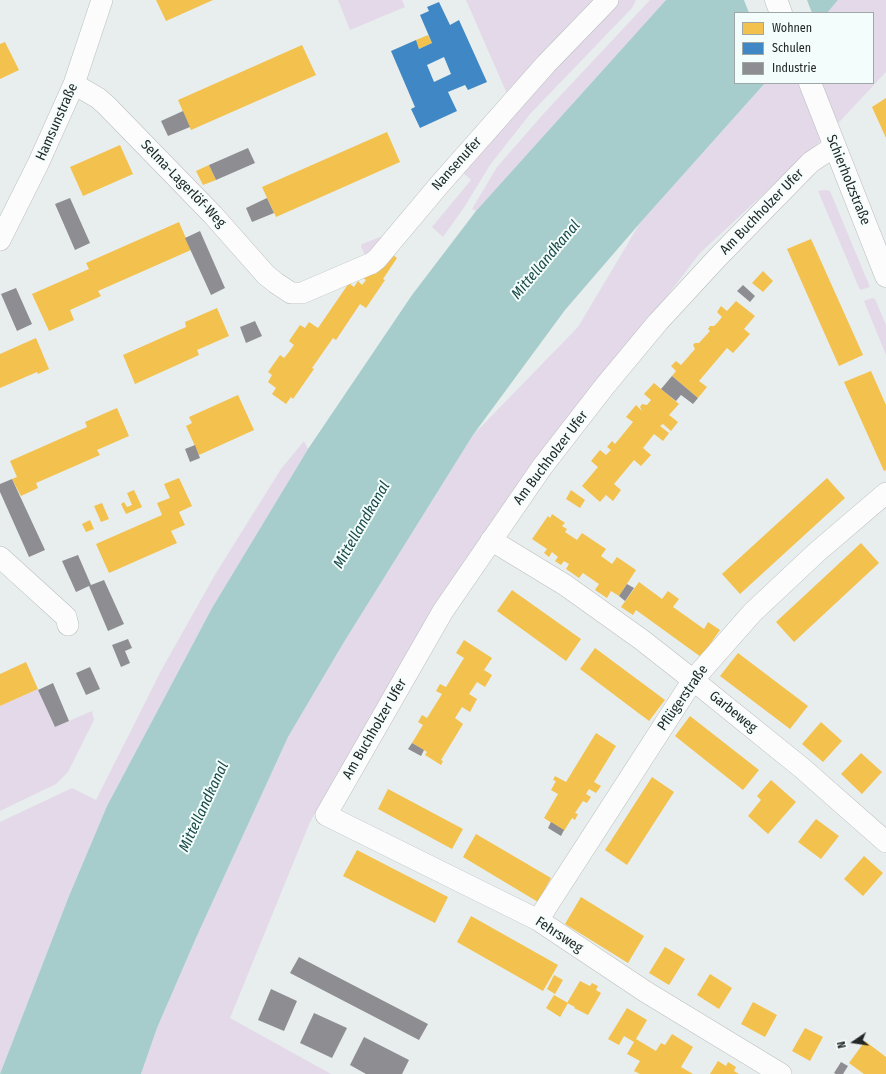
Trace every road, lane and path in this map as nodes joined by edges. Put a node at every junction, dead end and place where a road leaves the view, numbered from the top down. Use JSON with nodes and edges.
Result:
{"nodes":[{"id":1,"x":102,"y":0,"type":"edge"},
{"id":2,"x":608,"y":0,"type":"edge"},
{"id":3,"x":776,"y":0,"type":"edge"},
{"id":4,"x":781,"y":12,"type":"edge"},
{"id":5,"x":74,"y":84,"type":"junction"},
{"id":6,"x":810,"y":84,"type":"edge"},
{"id":7,"x":835,"y":146,"type":"junction"},
{"id":8,"x":0,"y":240,"type":"edge"},
{"id":9,"x":886,"y":276,"type":"edge"},
{"id":10,"x":286,"y":291,"type":"joint"},
{"id":11,"x":886,"y":493,"type":"edge"},
{"id":12,"x":491,"y":540,"type":"junction"},
{"id":13,"x":0,"y":557,"type":"edge"},
{"id":14,"x":68,"y":625,"type":"dead end"},
{"id":15,"x":693,"y":680,"type":"junction"},
{"id":16,"x":326,"y":815,"type":"joint"},
{"id":17,"x":886,"y":842,"type":"edge"},
{"id":18,"x":538,"y":920,"type":"junction"},
{"id":19,"x":781,"y":1074,"type":"edge"}],
"edges":[{"from":1,"to":5,"type":"street","name":"Hamsunstraße"},
{"from":2,"to":10,"type":"street","name":"Nansenufer"},
{"from":3,"to":4,"type":"street"},
{"from":5,"to":8,"type":"street","name":"Hamsunstraße"},
{"from":5,"to":10,"type":"street","name":"Selma-Lagerlöf-Weg"},
{"from":6,"to":7,"type":"street","name":"Schierholzstraße"},
{"from":7,"to":9,"type":"street","name":"Schierholzstraße"},
{"from":7,"to":12,"type":"street","name":"Am Buchholzer Ufer"},
{"from":11,"to":15,"type":"street","name":"Pflügerstraße"},
{"from":12,"to":15,"type":"street","name":"Garbeweg"},
{"from":12,"to":16,"type":"street","name":"Am Buchholzer Ufer"},
{"from":13,"to":14,"type":"street"},
{"from":15,"to":17,"type":"street","name":"Garbeweg"},
{"from":15,"to":18,"type":"street","name":"Pflügerstraße"},
{"from":16,"to":18,"type":"street","name":"Fehrsweg"},
{"from":18,"to":19,"type":"street","name":"Fehrsweg"}]}
